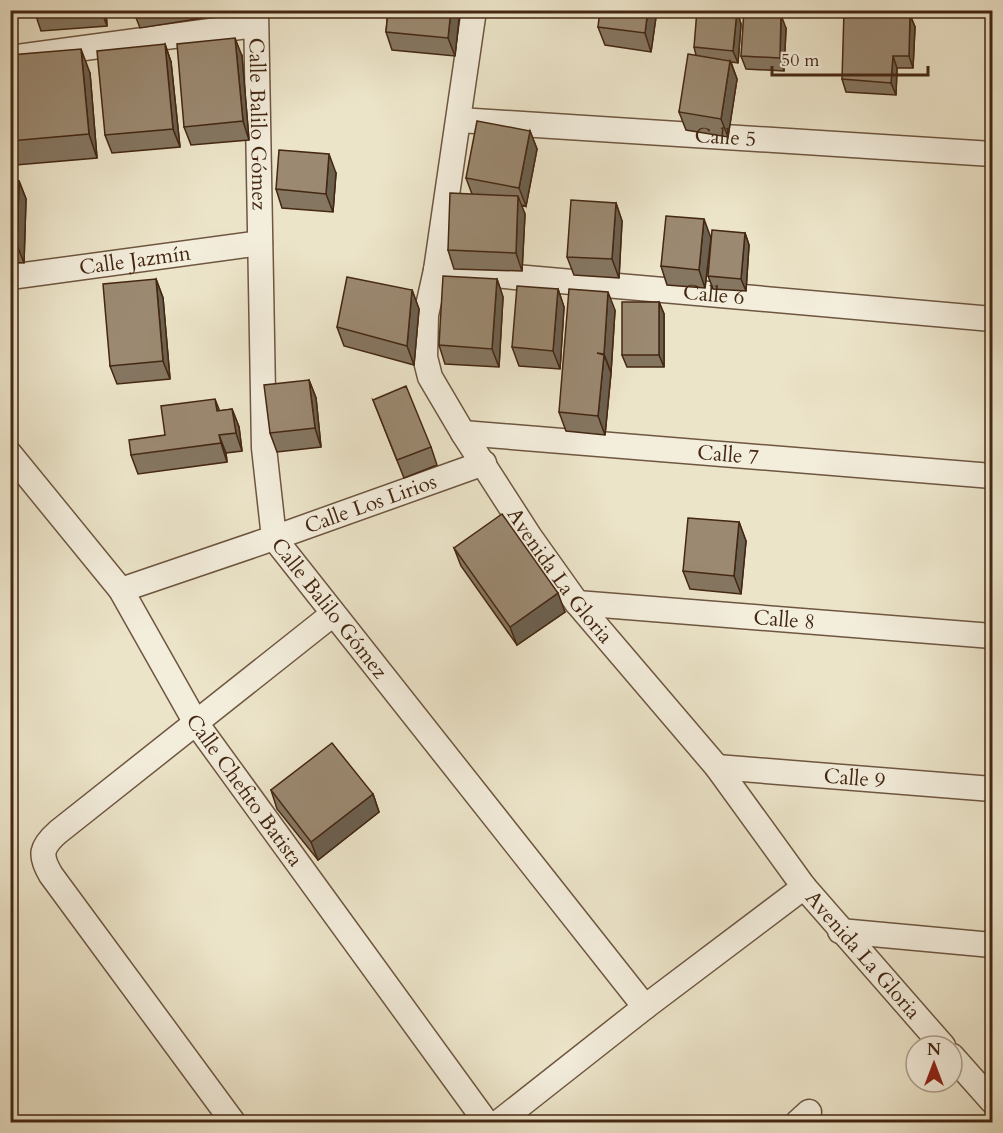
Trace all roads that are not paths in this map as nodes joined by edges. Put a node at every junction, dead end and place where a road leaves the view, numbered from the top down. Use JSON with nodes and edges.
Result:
{"nodes":[{"id":1,"x":474,"y":10,"type":"edge"},
{"id":2,"x":255,"y":18,"type":"edge"},
{"id":3,"x":10,"y":58,"type":"edge"},
{"id":4,"x":459,"y":120,"type":"junction"},
{"id":5,"x":993,"y":154,"type":"edge"},
{"id":6,"x":260,"y":243,"type":"junction"},
{"id":7,"x":436,"y":270,"type":"junction"},
{"id":8,"x":10,"y":277,"type":"edge"},
{"id":9,"x":993,"y":319,"type":"edge"},
{"id":10,"x":463,"y":433,"type":"junction"},
{"id":11,"x":10,"y":454,"type":"edge"},
{"id":12,"x":484,"y":463,"type":"junction"},
{"id":13,"x":993,"y":476,"type":"edge"},
{"id":14,"x":274,"y":538,"type":"junction"},
{"id":15,"x":121,"y":590,"type":"junction"},
{"id":16,"x":577,"y":603,"type":"junction"},
{"id":17,"x":333,"y":614,"type":"junction"},
{"id":18,"x":993,"y":636,"type":"edge"},
{"id":19,"x":196,"y":723,"type":"junction"},
{"id":20,"x":717,"y":767,"type":"junction"},
{"id":21,"x":993,"y":789,"type":"edge"},
{"id":22,"x":804,"y":887,"type":"junction"},
{"id":23,"x":840,"y":931,"type":"junction"},
{"id":24,"x":993,"y":945,"type":"edge"},
{"id":25,"x":645,"y":1007,"type":"junction"},
{"id":26,"x":932,"y":1034,"type":"edge"},
{"id":27,"x":964,"y":1069,"type":"edge"},
{"id":28,"x":993,"y":1101,"type":"edge"},
{"id":29,"x":233,"y":1122,"type":"edge"},
{"id":30,"x":486,"y":1122,"type":"edge"},
{"id":31,"x":499,"y":1122,"type":"edge"}],
"edges":[{"from":1,"to":4,"type":"street","name":"Avenida La Gloria"},
{"from":2,"to":3,"type":"street"},
{"from":2,"to":6,"type":"street","name":"Calle Balilo Gómez"},
{"from":4,"to":5,"type":"street","name":"Calle 5"},
{"from":4,"to":7,"type":"street","name":"Avenida La Gloria"},
{"from":6,"to":8,"type":"street","name":"Calle Jazmín"},
{"from":6,"to":14,"type":"street","name":"Calle Balilo Gómez"},
{"from":7,"to":9,"type":"street","name":"Calle 6"},
{"from":7,"to":10,"type":"street","name":"Avenida La Gloria"},
{"from":10,"to":12,"type":"street","name":"Avenida La Gloria"},
{"from":10,"to":13,"type":"street","name":"Calle 7"},
{"from":11,"to":15,"type":"street","name":"Calle Chefito Batista"},
{"from":12,"to":14,"type":"street","name":"Calle Los Lirios"},
{"from":12,"to":16,"type":"street","name":"Avenida La Gloria"},
{"from":14,"to":15,"type":"street","name":"Calle Los Lirios"},
{"from":14,"to":17,"type":"street","name":"Calle Balilo Gómez"},
{"from":15,"to":19,"type":"street","name":"Calle Chefito Batista"},
{"from":16,"to":18,"type":"street","name":"Calle 8"},
{"from":16,"to":20,"type":"street","name":"Avenida La Gloria"},
{"from":17,"to":19,"type":"street"},
{"from":17,"to":25,"type":"street","name":"Calle Balilo Gómez"},
{"from":19,"to":29,"type":"street"},
{"from":19,"to":30,"type":"street","name":"Calle Chefito Batista"},
{"from":20,"to":21,"type":"street","name":"Calle 9"},
{"from":20,"to":22,"type":"street","name":"Avenida La Gloria"},
{"from":22,"to":23,"type":"street","name":"Avenida La Gloria"},
{"from":22,"to":25,"type":"street"},
{"from":23,"to":24,"type":"street"},
{"from":23,"to":26,"type":"street","name":"Avenida La Gloria"},
{"from":25,"to":31,"type":"street"},
{"from":27,"to":28,"type":"street"}]}
